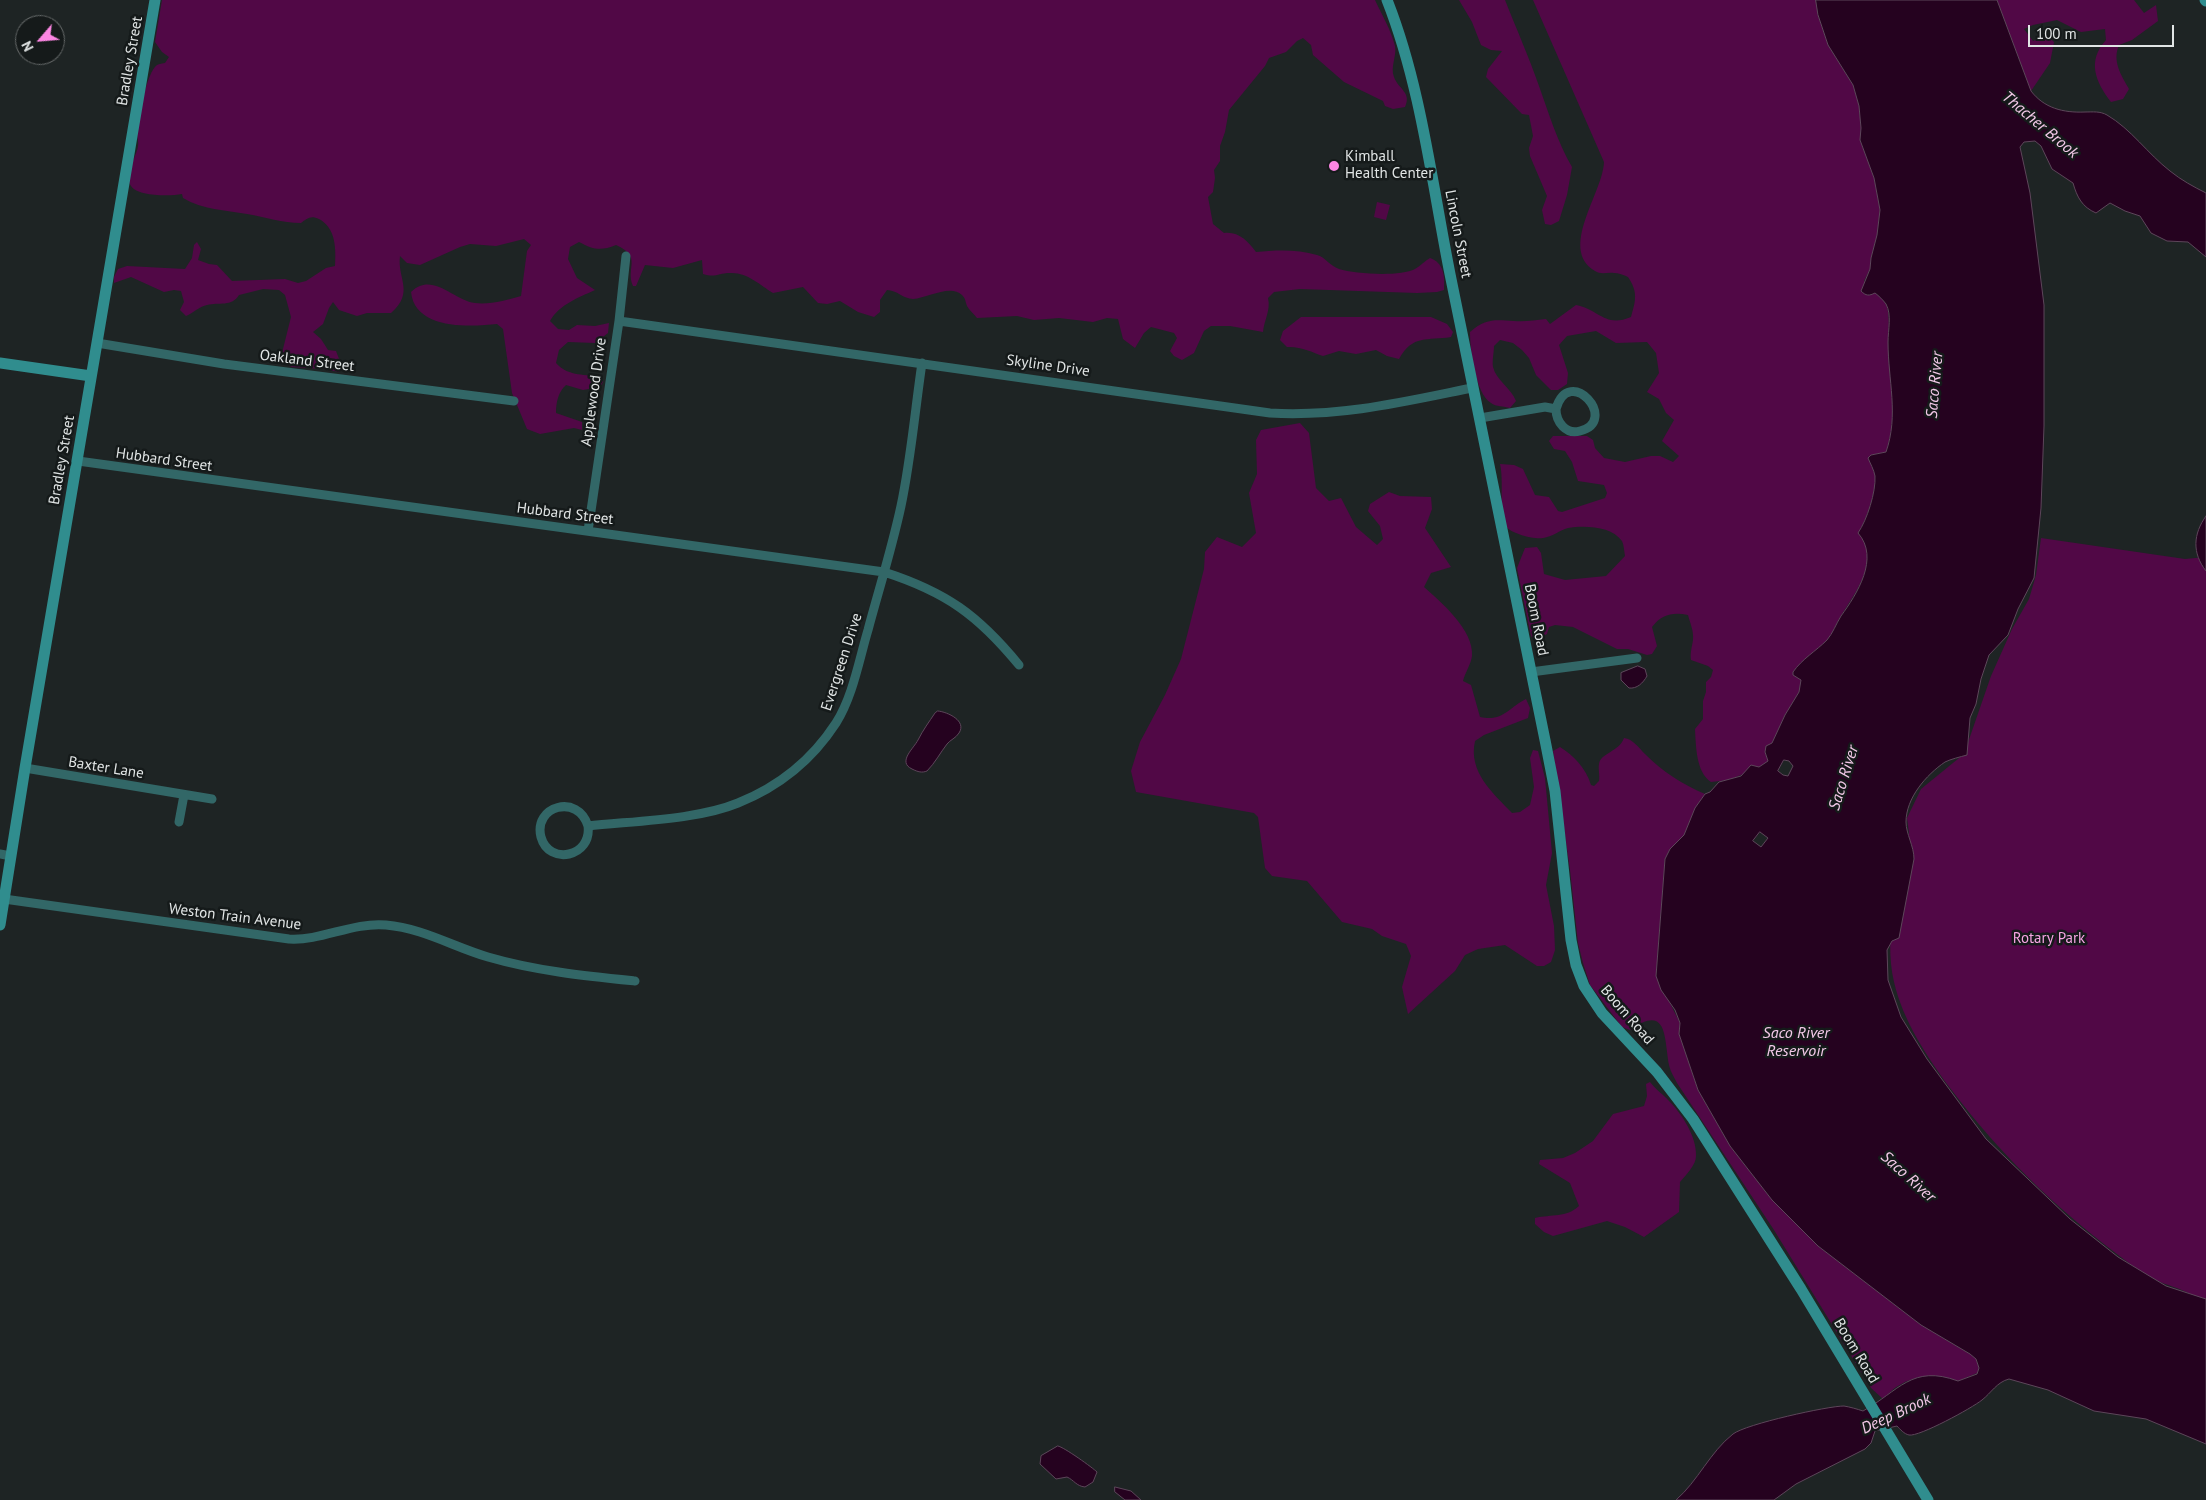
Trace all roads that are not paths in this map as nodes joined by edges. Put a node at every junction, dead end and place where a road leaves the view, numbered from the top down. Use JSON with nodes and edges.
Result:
{"nodes":[{"id":1,"x":156,"y":0,"type":"edge"},
{"id":2,"x":1388,"y":0,"type":"edge"},
{"id":3,"x":626,"y":256,"type":"dead end"},
{"id":4,"x":619,"y":321,"type":"junction"},
{"id":5,"x":97,"y":343,"type":"junction"},
{"id":6,"x":0,"y":363,"type":"edge"},
{"id":7,"x":922,"y":363,"type":"junction"},
{"id":8,"x":91,"y":376,"type":"junction"},
{"id":9,"x":1472,"y":388,"type":"junction"},
{"id":10,"x":514,"y":401,"type":"dead end"},
{"id":11,"x":1556,"y":409,"type":"junction"},
{"id":12,"x":1480,"y":418,"type":"junction"},
{"id":13,"x":78,"y":461,"type":"junction"},
{"id":14,"x":588,"y":531,"type":"junction"},
{"id":15,"x":884,"y":572,"type":"junction"},
{"id":16,"x":1637,"y":658,"type":"dead end"},
{"id":17,"x":1019,"y":665,"type":"dead end"},
{"id":18,"x":1532,"y":672,"type":"junction"},
{"id":19,"x":25,"y":768,"type":"junction"},
{"id":20,"x":184,"y":794,"type":"junction"},
{"id":21,"x":212,"y":799,"type":"dead end"},
{"id":22,"x":179,"y":822,"type":"dead end"},
{"id":23,"x":588,"y":826,"type":"junction"},
{"id":24,"x":6,"y":855,"type":"edge"},
{"id":25,"x":4,"y":899,"type":"junction"},
{"id":26,"x":0,"y":925,"type":"edge"},
{"id":27,"x":635,"y":981,"type":"dead end"},
{"id":28,"x":1928,"y":1500,"type":"edge"}],
"edges":[{"from":1,"to":5,"type":"street","name":"Bradley Street"},
{"from":2,"to":9,"type":"street","name":"Lincoln Street"},
{"from":3,"to":4,"type":"street","name":"Applewood Drive"},
{"from":4,"to":7,"type":"street","name":"Skyline Drive"},
{"from":4,"to":14,"type":"street","name":"Applewood Drive"},
{"from":5,"to":8,"type":"street","name":"Bradley Street"},
{"from":5,"to":10,"type":"street","name":"Oakland Street"},
{"from":6,"to":8,"type":"street"},
{"from":7,"to":9,"type":"street","name":"Skyline Drive"},
{"from":7,"to":15,"type":"street","name":"Evergreen Drive"},
{"from":8,"to":13,"type":"street","name":"Bradley Street"},
{"from":9,"to":12,"type":"street","name":"Boom Road"},
{"from":11,"to":11,"type":"street"},
{"from":11,"to":12,"type":"street"},
{"from":12,"to":18,"type":"street","name":"Boom Road"},
{"from":13,"to":14,"type":"street","name":"Hubbard Street"},
{"from":13,"to":19,"type":"street","name":"Bradley Street"},
{"from":14,"to":15,"type":"street","name":"Hubbard Street"},
{"from":15,"to":17,"type":"street","name":"Hubbard Street"},
{"from":15,"to":23,"type":"street","name":"Evergreen Drive"},
{"from":16,"to":18,"type":"street"},
{"from":18,"to":28,"type":"street","name":"Boom Road"},
{"from":19,"to":20,"type":"street","name":"Baxter Lane"},
{"from":19,"to":24,"type":"street","name":"Bradley Street"},
{"from":20,"to":21,"type":"street","name":"Baxter Lane"},
{"from":20,"to":22,"type":"street"},
{"from":23,"to":23,"type":"street"},
{"from":24,"to":25,"type":"street","name":"Bradley Street"},
{"from":25,"to":26,"type":"street","name":"Bradley Street"},
{"from":25,"to":27,"type":"street","name":"Weston Train Avenue"}]}
